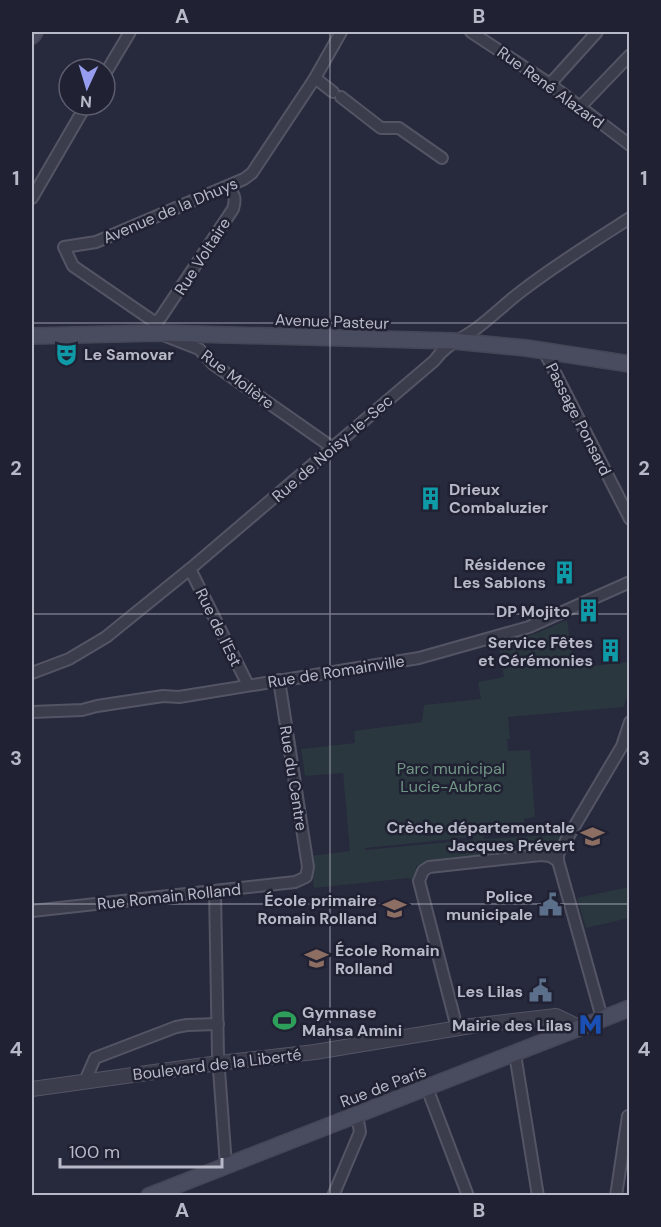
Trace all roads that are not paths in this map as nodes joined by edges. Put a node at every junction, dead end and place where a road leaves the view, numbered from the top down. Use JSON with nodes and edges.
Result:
{"nodes":[{"id":1,"x":35,"y":32,"type":"edge"},
{"id":2,"x":130,"y":32,"type":"edge"},
{"id":3,"x":341,"y":32,"type":"edge"},
{"id":4,"x":471,"y":32,"type":"edge"},
{"id":5,"x":597,"y":32,"type":"edge"},
{"id":6,"x":32,"y":36,"type":"edge"},
{"id":7,"x":630,"y":55,"type":"edge"},
{"id":8,"x":115,"y":57,"type":"edge"},
{"id":9,"x":315,"y":78,"type":"junction"},
{"id":10,"x":550,"y":84,"type":"junction"},
{"id":11,"x":581,"y":106,"type":"junction"},
{"id":12,"x":79,"y":117,"type":"edge"},
{"id":13,"x":630,"y":146,"type":"edge"},
{"id":14,"x":442,"y":158,"type":"dead end"},
{"id":15,"x":228,"y":187,"type":"junction"},
{"id":16,"x":32,"y":198,"type":"edge"},
{"id":17,"x":630,"y":218,"type":"edge"},
{"id":18,"x":64,"y":247,"type":"joint"},
{"id":19,"x":157,"y":328,"type":"junction"},
{"id":20,"x":32,"y":336,"type":"edge"},
{"id":21,"x":453,"y":341,"type":"junction"},
{"id":22,"x":544,"y":351,"type":"junction"},
{"id":23,"x":630,"y":364,"type":"edge"},
{"id":24,"x":333,"y":448,"type":"junction"},
{"id":25,"x":630,"y":519,"type":"edge"},
{"id":26,"x":190,"y":569,"type":"junction"},
{"id":27,"x":630,"y":582,"type":"edge"},
{"id":28,"x":32,"y":673,"type":"edge"},
{"id":29,"x":279,"y":680,"type":"junction"},
{"id":30,"x":248,"y":685,"type":"junction"},
{"id":31,"x":32,"y":712,"type":"edge"},
{"id":32,"x":630,"y":722,"type":"edge"},
{"id":33,"x":558,"y":858,"type":"junction"},
{"id":34,"x":306,"y":877,"type":"joint"},
{"id":35,"x":215,"y":891,"type":"junction"},
{"id":36,"x":32,"y":911,"type":"edge"},
{"id":37,"x":630,"y":1008,"type":"edge"},
{"id":38,"x":602,"y":1018,"type":"junction"},
{"id":39,"x":218,"y":1024,"type":"junction"},
{"id":40,"x":457,"y":1028,"type":"junction"},
{"id":41,"x":579,"y":1028,"type":"junction"},
{"id":42,"x":515,"y":1054,"type":"junction"},
{"id":43,"x":219,"y":1063,"type":"junction"},
{"id":44,"x":85,"y":1082,"type":"junction"},
{"id":45,"x":427,"y":1088,"type":"junction"},
{"id":46,"x":32,"y":1089,"type":"edge"},
{"id":47,"x":357,"y":1115,"type":"junction"},
{"id":48,"x":630,"y":1116,"type":"edge"},
{"id":49,"x":226,"y":1165,"type":"junction"},
{"id":50,"x":149,"y":1196,"type":"edge"},
{"id":51,"x":333,"y":1196,"type":"edge"},
{"id":52,"x":468,"y":1196,"type":"edge"},
{"id":53,"x":538,"y":1196,"type":"edge"},
{"id":54,"x":616,"y":1196,"type":"edge"}],
"edges":[{"from":1,"to":6,"type":"main road"},
{"from":2,"to":8,"type":"street"},
{"from":3,"to":9,"type":"street","name":"Avenue de la Dhuys"},
{"from":4,"to":10,"type":"street","name":"Rue René Alazard"},
{"from":5,"to":10,"type":"street"},
{"from":7,"to":11,"type":"street"},
{"from":9,"to":14,"type":"street"},
{"from":9,"to":15,"type":"street","name":"Avenue de la Dhuys"},
{"from":10,"to":11,"type":"street","name":"Rue René Alazard"},
{"from":11,"to":13,"type":"street","name":"Rue René Alazard"},
{"from":12,"to":16,"type":"street"},
{"from":15,"to":18,"type":"street","name":"Avenue de la Dhuys"},
{"from":15,"to":19,"type":"street","name":"Rue Voltaire"},
{"from":17,"to":21,"type":"street","name":"Rue de Noisy-le-Sec"},
{"from":18,"to":19,"type":"street","name":"Rue Molière"},
{"from":19,"to":20,"type":"main road","name":"Avenue Pasteur"},
{"from":19,"to":21,"type":"main road","name":"Avenue Pasteur"},
{"from":19,"to":24,"type":"street","name":"Rue Molière"},
{"from":21,"to":22,"type":"main road","name":"Avenue Pasteur"},
{"from":21,"to":24,"type":"street","name":"Rue de Noisy-le-Sec"},
{"from":22,"to":23,"type":"main road","name":"Avenue Pasteur"},
{"from":22,"to":25,"type":"street","name":"Passage Ponsard"},
{"from":24,"to":26,"type":"street","name":"Rue de Noisy-le-Sec"},
{"from":26,"to":28,"type":"street","name":"Rue de Noisy-le-Sec"},
{"from":26,"to":30,"type":"street","name":"Rue de l'Est"},
{"from":27,"to":29,"type":"street","name":"Rue de Romainville"},
{"from":29,"to":30,"type":"street","name":"Rue de Romainville"},
{"from":29,"to":34,"type":"street","name":"Rue du Centre"},
{"from":30,"to":31,"type":"street","name":"Rue de Romainville"},
{"from":32,"to":33,"type":"street"},
{"from":33,"to":38,"type":"street"},
{"from":33,"to":40,"type":"street"},
{"from":34,"to":35,"type":"street","name":"Rue Romain Rolland"},
{"from":35,"to":36,"type":"street","name":"Rue Romain Rolland"},
{"from":35,"to":39,"type":"street"},
{"from":37,"to":38,"type":"main road","name":"Rue de Paris"},
{"from":38,"to":41,"type":"main road","name":"Rue de Paris"},
{"from":39,"to":43,"type":"street"},
{"from":39,"to":44,"type":"street"},
{"from":40,"to":41,"type":"street","name":"Boulevard de la Liberté"},
{"from":40,"to":43,"type":"street","name":"Boulevard de la Liberté"},
{"from":41,"to":42,"type":"main road","name":"Rue de Paris"},
{"from":42,"to":45,"type":"main road","name":"Rue de Paris"},
{"from":42,"to":53,"type":"street"},
{"from":43,"to":44,"type":"street","name":"Boulevard de la Liberté"},
{"from":43,"to":49,"type":"street"},
{"from":44,"to":46,"type":"street","name":"Boulevard de la Liberté"},
{"from":45,"to":47,"type":"main road","name":"Rue de Paris"},
{"from":45,"to":52,"type":"street"},
{"from":47,"to":49,"type":"main road","name":"Rue de Paris"},
{"from":47,"to":51,"type":"street"},
{"from":48,"to":54,"type":"street"},
{"from":49,"to":50,"type":"main road","name":"Rue de Paris"}]}
